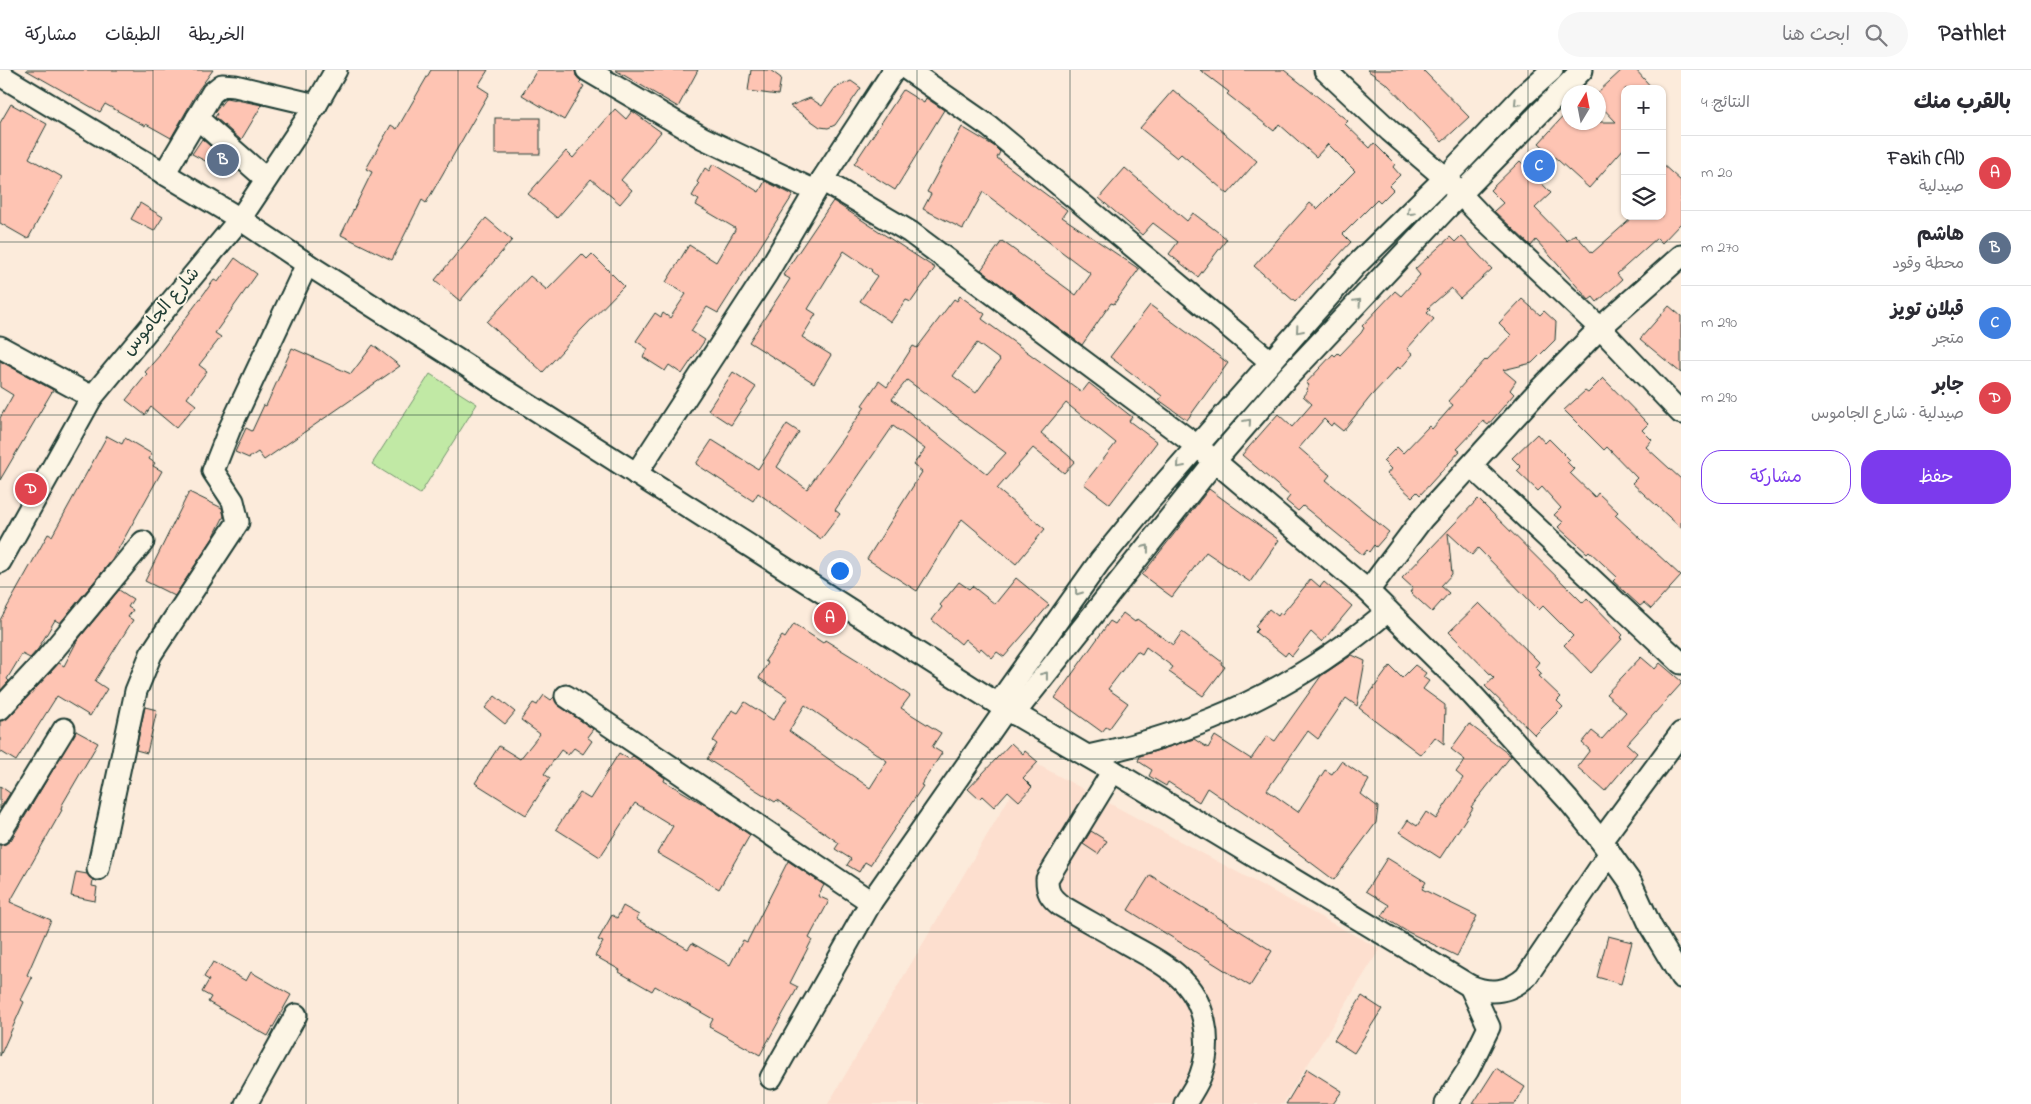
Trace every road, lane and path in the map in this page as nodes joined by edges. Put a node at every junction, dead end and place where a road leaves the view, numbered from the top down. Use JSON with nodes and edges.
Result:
{"nodes":[{"id":1,"x":336,"y":70,"type":"edge"},
{"id":2,"x":894,"y":70,"type":"edge"},
{"id":3,"x":908,"y":70,"type":"edge"},
{"id":4,"x":1325,"y":70,"type":"edge"},
{"id":5,"x":1552,"y":70,"type":"edge"},
{"id":6,"x":1582,"y":70,"type":"edge"},
{"id":7,"x":592,"y":71,"type":"edge"},
{"id":8,"x":0,"y":74,"type":"edge"},
{"id":9,"x":316,"y":106,"type":"junction"},
{"id":10,"x":197,"y":118,"type":"junction"},
{"id":11,"x":164,"y":174,"type":"junction"},
{"id":12,"x":1445,"y":178,"type":"junction"},
{"id":13,"x":266,"y":179,"type":"junction"},
{"id":14,"x":819,"y":185,"type":"junction"},
{"id":15,"x":1461,"y":194,"type":"junction"},
{"id":16,"x":240,"y":219,"type":"junction"},
{"id":17,"x":1681,"y":256,"type":"edge"},
{"id":18,"x":306,"y":264,"type":"junction"},
{"id":19,"x":1600,"y":328,"type":"junction"},
{"id":20,"x":0,"y":347,"type":"edge"},
{"id":21,"x":1271,"y":362,"type":"junction"},
{"id":22,"x":92,"y":397,"type":"junction"},
{"id":23,"x":1681,"y":413,"type":"edge"},
{"id":24,"x":1197,"y":446,"type":"junction"},
{"id":25,"x":1215,"y":461,"type":"junction"},
{"id":26,"x":1471,"y":466,"type":"junction"},
{"id":27,"x":636,"y":474,"type":"junction"},
{"id":28,"x":143,"y":542,"type":"dead end"},
{"id":29,"x":0,"y":562,"type":"edge"},
{"id":30,"x":1368,"y":591,"type":"junction"},
{"id":31,"x":1388,"y":611,"type":"junction"},
{"id":32,"x":1681,"y":664,"type":"edge"},
{"id":33,"x":566,"y":696,"type":"dead end"},
{"id":34,"x":0,"y":709,"type":"edge"},
{"id":35,"x":1006,"y":709,"type":"junction"},
{"id":36,"x":64,"y":730,"type":"dead end"},
{"id":37,"x":1681,"y":733,"type":"edge"},
{"id":38,"x":1088,"y":756,"type":"junction"},
{"id":39,"x":1113,"y":771,"type":"junction"},
{"id":40,"x":0,"y":833,"type":"edge"},
{"id":41,"x":1606,"y":847,"type":"junction"},
{"id":42,"x":98,"y":869,"type":"dead end"},
{"id":43,"x":871,"y":902,"type":"junction"},
{"id":44,"x":1681,"y":977,"type":"edge"},
{"id":45,"x":1470,"y":986,"type":"junction"},
{"id":46,"x":296,"y":1015,"type":"dead end"},
{"id":47,"x":771,"y":1078,"type":"dead end"},
{"id":48,"x":246,"y":1104,"type":"edge"},
{"id":49,"x":1185,"y":1104,"type":"edge"},
{"id":50,"x":1446,"y":1104,"type":"edge"}],
"edges":[{"from":1,"to":9,"type":"street","name":"شارع الجاموس"},
{"from":2,"to":14,"type":"street"},
{"from":3,"to":21,"type":"street"},
{"from":4,"to":12,"type":"street"},
{"from":5,"to":12,"type":"street","one_way":true},
{"from":6,"to":15,"type":"street"},
{"from":7,"to":14,"type":"street"},
{"from":8,"to":11,"type":"street"},
{"from":9,"to":10,"type":"street"},
{"from":9,"to":13,"type":"street","name":"شارع الجاموس"},
{"from":10,"to":11,"type":"street"},
{"from":10,"to":13,"type":"street"},
{"from":11,"to":16,"type":"street"},
{"from":12,"to":15,"type":"street"},
{"from":12,"to":21,"type":"street","one_way":true},
{"from":13,"to":16,"type":"street","name":"شارع الجاموس"},
{"from":14,"to":24,"type":"street"},
{"from":14,"to":27,"type":"street"},
{"from":15,"to":19,"type":"street"},
{"from":25,"to":15,"type":"street","one_way":true},
{"from":16,"to":18,"type":"street"},
{"from":16,"to":22,"type":"street","name":"شارع الجاموس"},
{"from":17,"to":19,"type":"street"},
{"from":18,"to":27,"type":"street"},
{"from":18,"to":42,"type":"street"},
{"from":19,"to":23,"type":"street"},
{"from":19,"to":26,"type":"street"},
{"from":20,"to":22,"type":"street"},
{"from":21,"to":24,"type":"street"},
{"from":22,"to":29,"type":"street","name":"شارع الجاموس"},
{"from":24,"to":25,"type":"street"},
{"from":24,"to":35,"type":"street","one_way":true},
{"from":25,"to":30,"type":"street"},
{"from":35,"to":25,"type":"street","one_way":true},
{"from":26,"to":30,"type":"street"},
{"from":26,"to":32,"type":"street"},
{"from":27,"to":35,"type":"street"},
{"from":28,"to":34,"type":"street"},
{"from":30,"to":31,"type":"street"},
{"from":31,"to":38,"type":"street"},
{"from":31,"to":41,"type":"street"},
{"from":33,"to":43,"type":"street"},
{"from":35,"to":38,"type":"street"},
{"from":35,"to":43,"type":"street"},
{"from":36,"to":40,"type":"street"},
{"from":37,"to":41,"type":"street"},
{"from":38,"to":39,"type":"street"},
{"from":39,"to":45,"type":"street"},
{"from":39,"to":49,"type":"street"},
{"from":41,"to":44,"type":"street"},
{"from":41,"to":45,"type":"street"},
{"from":43,"to":47,"type":"street"},
{"from":45,"to":50,"type":"street"},
{"from":46,"to":48,"type":"street"}]}
